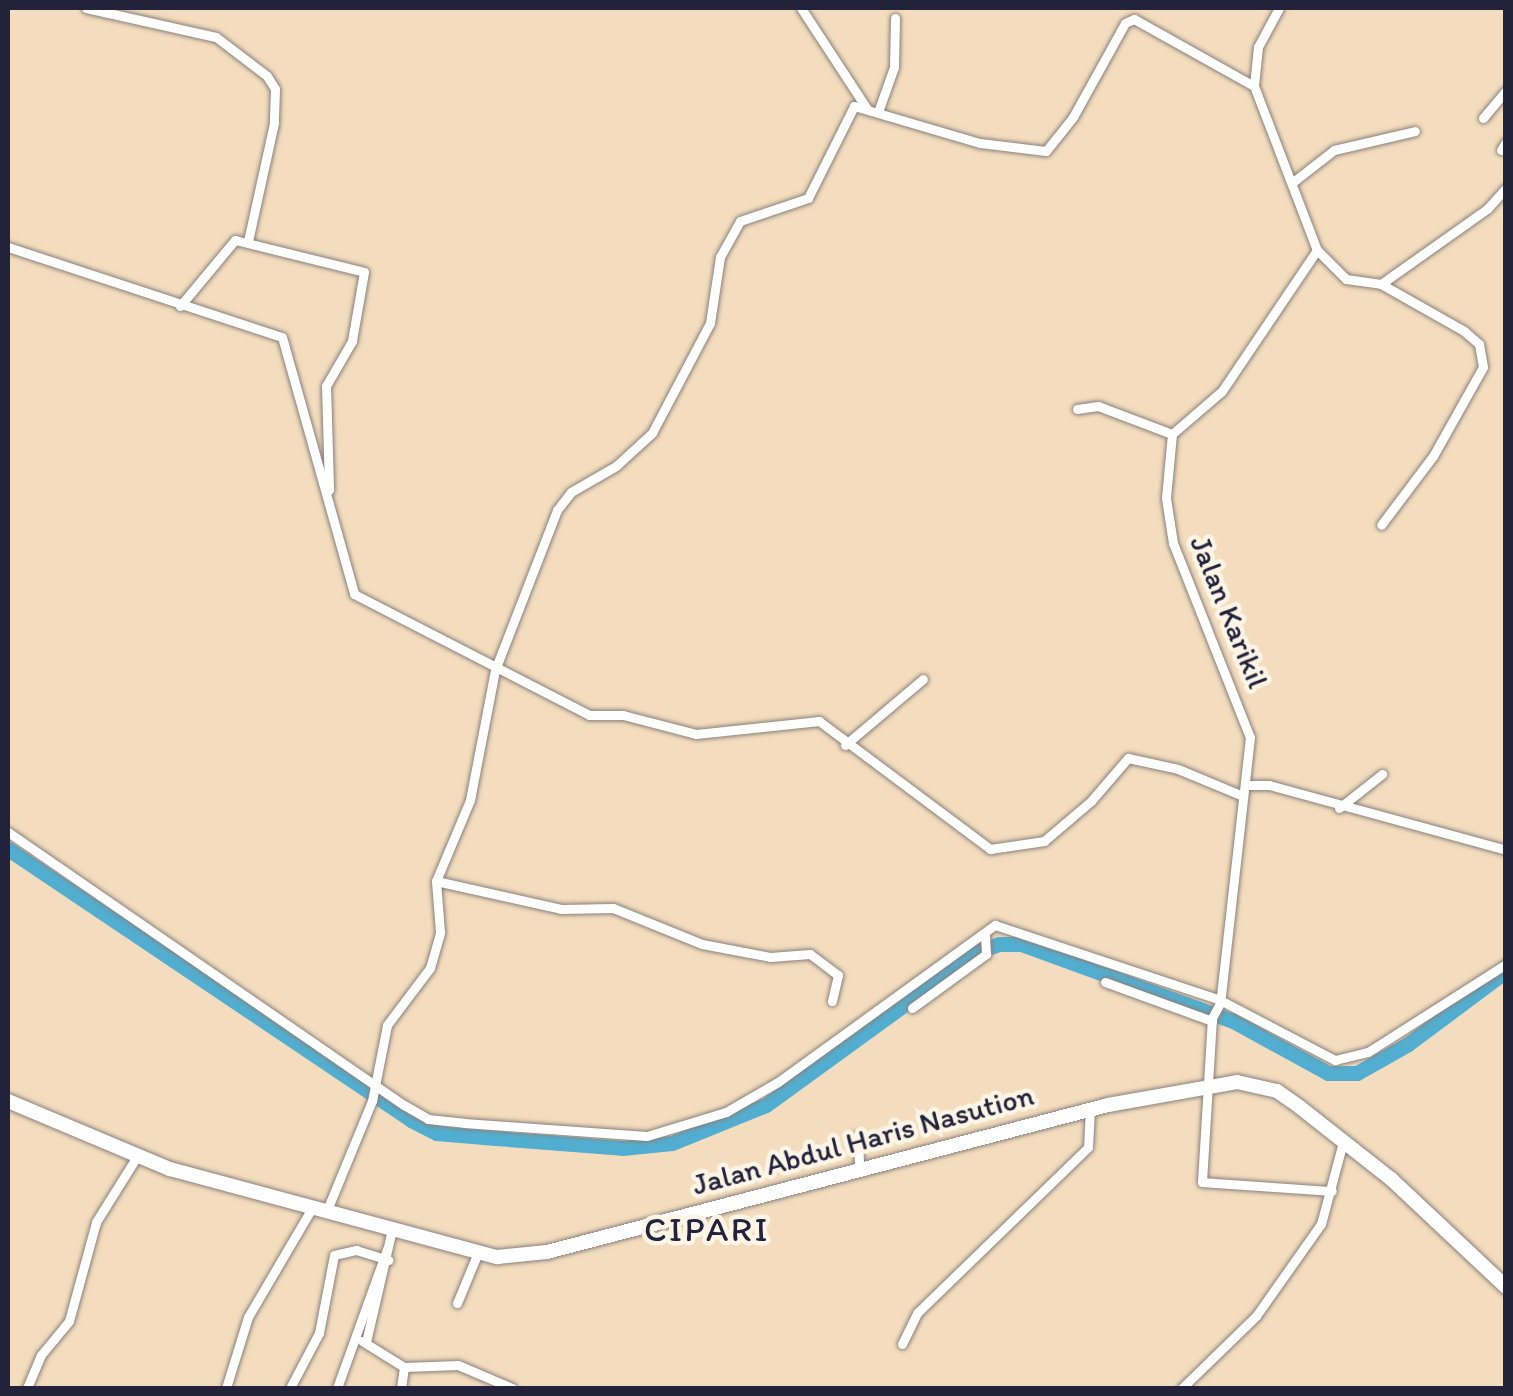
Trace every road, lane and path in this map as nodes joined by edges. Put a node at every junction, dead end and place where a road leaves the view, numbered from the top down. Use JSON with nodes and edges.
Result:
{"nodes":[{"id":1,"x":86,"y":8,"type":"edge"},
{"id":2,"x":801,"y":8,"type":"edge"},
{"id":3,"x":1278,"y":8,"type":"edge"},
{"id":4,"x":894,"y":18,"type":"dead end"},
{"id":5,"x":1254,"y":86,"type":"junction"},
{"id":6,"x":1506,"y":91,"type":"edge"},
{"id":7,"x":873,"y":111,"type":"junction"},
{"id":8,"x":1483,"y":118,"type":"dead end"},
{"id":9,"x":1415,"y":131,"type":"dead end"},
{"id":10,"x":1293,"y":182,"type":"junction"},
{"id":11,"x":1506,"y":188,"type":"edge"},
{"id":12,"x":1502,"y":202,"type":"edge"},
{"id":13,"x":248,"y":241,"type":"junction"},
{"id":14,"x":8,"y":247,"type":"edge"},
{"id":15,"x":1317,"y":250,"type":"junction"},
{"id":16,"x":1380,"y":284,"type":"junction"},
{"id":17,"x":180,"y":306,"type":"junction"},
{"id":18,"x":1077,"y":409,"type":"dead end"},
{"id":19,"x":1172,"y":434,"type":"junction"},
{"id":20,"x":329,"y":502,"type":"junction"},
{"id":21,"x":1381,"y":525,"type":"dead end"},
{"id":22,"x":496,"y":668,"type":"junction"},
{"id":23,"x":923,"y":679,"type":"dead end"},
{"id":24,"x":845,"y":744,"type":"junction"},
{"id":25,"x":1382,"y":774,"type":"dead end"},
{"id":26,"x":1244,"y":791,"type":"junction"},
{"id":27,"x":1339,"y":808,"type":"junction"},
{"id":28,"x":8,"y":832,"type":"edge"},
{"id":29,"x":1506,"y":850,"type":"edge"},
{"id":30,"x":436,"y":881,"type":"junction"},
{"id":31,"x":985,"y":933,"type":"junction"},
{"id":32,"x":1506,"y":964,"type":"edge"},
{"id":33,"x":1105,"y":982,"type":"dead end"},
{"id":34,"x":832,"y":1001,"type":"dead end"},
{"id":35,"x":1220,"y":1002,"type":"junction"},
{"id":36,"x":912,"y":1008,"type":"dead end"},
{"id":37,"x":1212,"y":1019,"type":"junction"},
{"id":38,"x":1210,"y":1084,"type":"junction"},
{"id":39,"x":376,"y":1086,"type":"junction"},
{"id":40,"x":8,"y":1101,"type":"edge"},
{"id":41,"x":1090,"y":1110,"type":"junction"},
{"id":42,"x":858,"y":1135,"type":"dead end"},
{"id":43,"x":1344,"y":1142,"type":"junction"},
{"id":44,"x":136,"y":1158,"type":"junction"},
{"id":45,"x":860,"y":1172,"type":"junction"},
{"id":46,"x":1332,"y":1191,"type":"junction"},
{"id":47,"x":320,"y":1208,"type":"junction"},
{"id":48,"x":392,"y":1229,"type":"junction"},
{"id":49,"x":386,"y":1255,"type":"junction"},
{"id":50,"x":477,"y":1255,"type":"junction"},
{"id":51,"x":1506,"y":1286,"type":"edge"},
{"id":52,"x":456,"y":1303,"type":"dead end"},
{"id":53,"x":363,"y":1341,"type":"junction"},
{"id":54,"x":902,"y":1344,"type":"dead end"},
{"id":55,"x":404,"y":1367,"type":"junction"},
{"id":56,"x":400,"y":1387,"type":"edge"},
{"id":57,"x":27,"y":1388,"type":"edge"},
{"id":58,"x":226,"y":1388,"type":"edge"},
{"id":59,"x":290,"y":1388,"type":"edge"},
{"id":60,"x":337,"y":1388,"type":"edge"},
{"id":61,"x":512,"y":1388,"type":"edge"},
{"id":62,"x":1182,"y":1388,"type":"edge"}],
"edges":[{"from":1,"to":13,"type":"street"},
{"from":2,"to":7,"type":"street"},
{"from":3,"to":5,"type":"street"},
{"from":4,"to":7,"type":"street"},
{"from":5,"to":7,"type":"street"},
{"from":5,"to":10,"type":"street"},
{"from":6,"to":8,"type":"street"},
{"from":7,"to":22,"type":"street"},
{"from":9,"to":10,"type":"street"},
{"from":10,"to":15,"type":"street"},
{"from":11,"to":12,"type":"street"},
{"from":12,"to":16,"type":"street"},
{"from":13,"to":17,"type":"street"},
{"from":13,"to":20,"type":"street"},
{"from":14,"to":17,"type":"street"},
{"from":15,"to":16,"type":"street"},
{"from":15,"to":19,"type":"street"},
{"from":16,"to":21,"type":"street"},
{"from":17,"to":20,"type":"street"},
{"from":18,"to":19,"type":"street"},
{"from":19,"to":26,"type":"street","name":"Jalan Karikil"},
{"from":20,"to":22,"type":"street"},
{"from":22,"to":24,"type":"street"},
{"from":22,"to":30,"type":"street"},
{"from":23,"to":24,"type":"street"},
{"from":24,"to":26,"type":"street"},
{"from":25,"to":27,"type":"street"},
{"from":26,"to":27,"type":"street"},
{"from":26,"to":35,"type":"street","name":"Jalan Karikil"},
{"from":27,"to":29,"type":"street"},
{"from":28,"to":39,"type":"street"},
{"from":30,"to":34,"type":"street"},
{"from":30,"to":39,"type":"street"},
{"from":31,"to":35,"type":"street"},
{"from":31,"to":36,"type":"street"},
{"from":31,"to":39,"type":"street"},
{"from":32,"to":35,"type":"street"},
{"from":33,"to":37,"type":"street"},
{"from":35,"to":37,"type":"street"},
{"from":37,"to":38,"type":"street"},
{"from":38,"to":41,"type":"main road","name":"Jalan Abdul Haris Nasution"},
{"from":38,"to":43,"type":"main road","name":"Jalan Abdul Haris Nasution"},
{"from":38,"to":46,"type":"street"},
{"from":39,"to":47,"type":"street"},
{"from":40,"to":44,"type":"main road","name":"Jalan Abdul Haris Nasution"},
{"from":41,"to":45,"type":"main road","name":"Jalan Abdul Haris Nasution"},
{"from":41,"to":54,"type":"street"},
{"from":42,"to":45,"type":"street"},
{"from":43,"to":46,"type":"street"},
{"from":43,"to":51,"type":"main road","name":"Jalan Abdul Haris Nasution"},
{"from":44,"to":47,"type":"main road","name":"Jalan Abdul Haris Nasution"},
{"from":44,"to":57,"type":"street"},
{"from":45,"to":50,"type":"main road","name":"Jalan Abdul Haris Nasution"},
{"from":46,"to":62,"type":"street"},
{"from":47,"to":48,"type":"main road","name":"Jalan Abdul Haris Nasution"},
{"from":47,"to":58,"type":"street"},
{"from":48,"to":49,"type":"street"},
{"from":48,"to":50,"type":"main road","name":"Jalan Abdul Haris Nasution"},
{"from":49,"to":53,"type":"street"},
{"from":49,"to":59,"type":"street"},
{"from":50,"to":52,"type":"street"},
{"from":53,"to":55,"type":"street"},
{"from":53,"to":60,"type":"street"},
{"from":55,"to":56,"type":"street"},
{"from":55,"to":61,"type":"street"}]}
